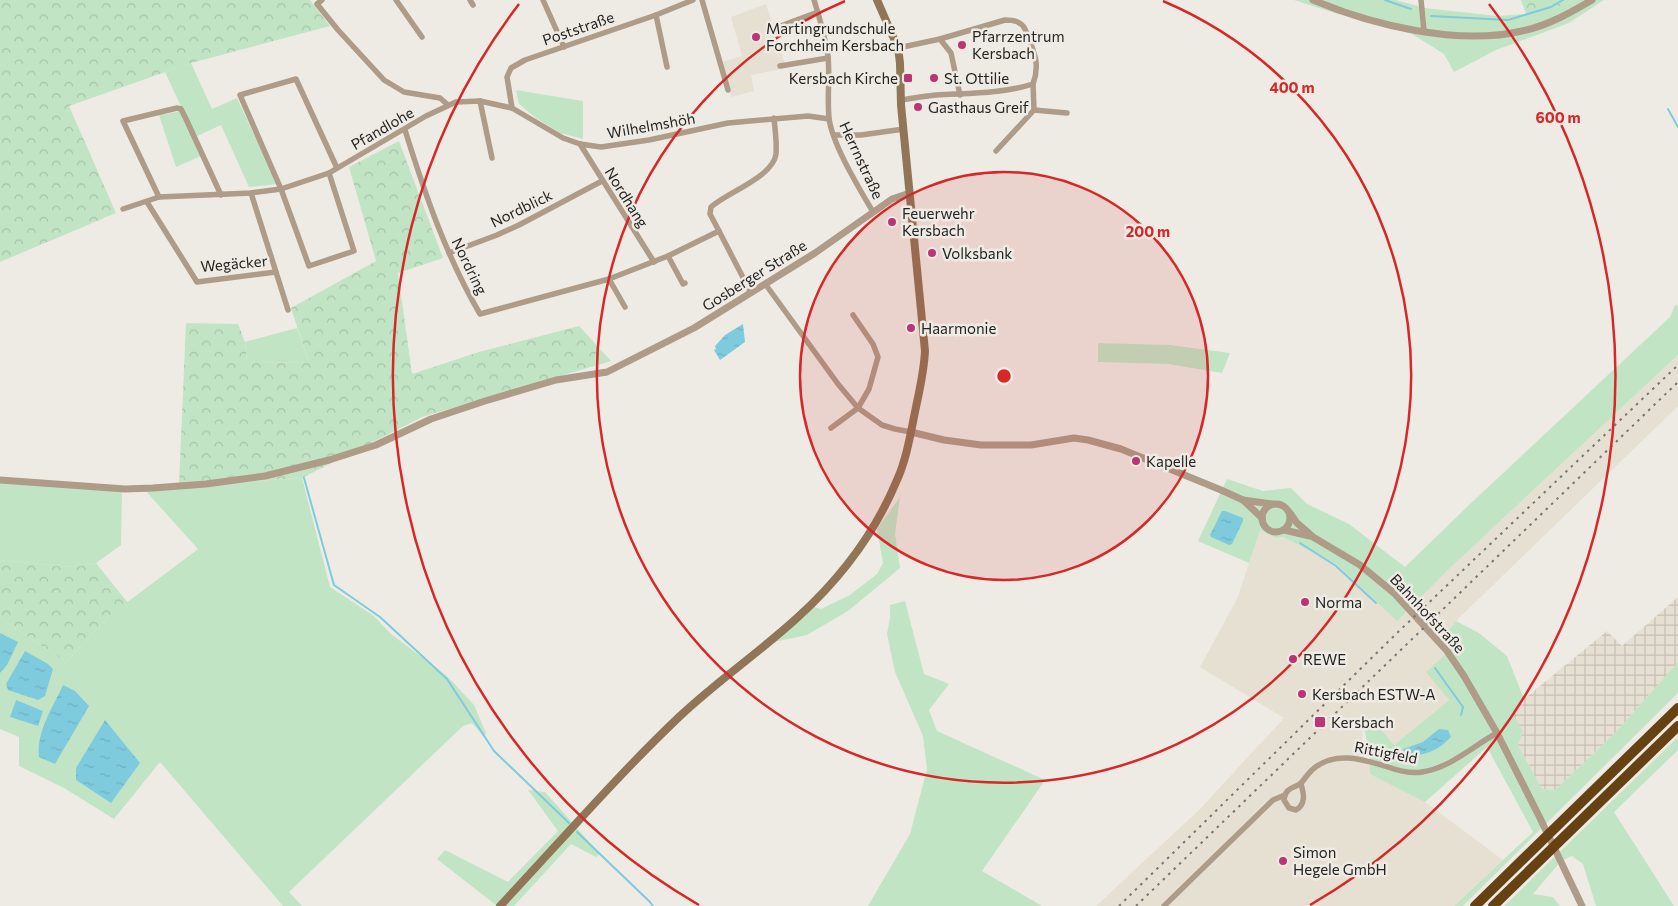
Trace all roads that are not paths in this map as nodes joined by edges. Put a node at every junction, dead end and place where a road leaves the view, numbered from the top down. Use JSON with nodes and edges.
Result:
{"nodes":[{"id":1,"x":396,"y":0,"type":"edge"},
{"id":2,"x":543,"y":0,"type":"edge"},
{"id":3,"x":693,"y":0,"type":"edge"},
{"id":4,"x":702,"y":0,"type":"edge"},
{"id":5,"x":814,"y":0,"type":"edge"},
{"id":6,"x":877,"y":0,"type":"edge"},
{"id":7,"x":1313,"y":0,"type":"edge"},
{"id":8,"x":1421,"y":0,"type":"edge"},
{"id":9,"x":1592,"y":0,"type":"edge"},
{"id":10,"x":320,"y":2,"type":"edge"},
{"id":11,"x":818,"y":12,"type":"junction"},
{"id":12,"x":656,"y":15,"type":"junction"},
{"id":13,"x":775,"y":28,"type":"dead end"},
{"id":14,"x":1424,"y":31,"type":"junction"},
{"id":15,"x":422,"y":38,"type":"dead end"},
{"id":16,"x":940,"y":39,"type":"junction"},
{"id":17,"x":564,"y":46,"type":"junction"},
{"id":18,"x":898,"y":48,"type":"junction"},
{"id":19,"x":828,"y":58,"type":"junction"},
{"id":20,"x":780,"y":66,"type":"dead end"},
{"id":21,"x":667,"y":67,"type":"dead end"},
{"id":22,"x":1033,"y":84,"type":"junction"},
{"id":23,"x":728,"y":90,"type":"dead end"},
{"id":24,"x":960,"y":95,"type":"junction"},
{"id":25,"x":902,"y":100,"type":"junction"},
{"id":26,"x":480,"y":101,"type":"junction"},
{"id":27,"x":448,"y":105,"type":"junction"},
{"id":28,"x":512,"y":108,"type":"junction"},
{"id":29,"x":1034,"y":110,"type":"junction"},
{"id":30,"x":1067,"y":113,"type":"dead end"},
{"id":31,"x":774,"y":118,"type":"junction"},
{"id":32,"x":829,"y":119,"type":"junction"},
{"id":33,"x":904,"y":129,"type":"junction"},
{"id":34,"x":405,"y":130,"type":"junction"},
{"id":35,"x":834,"y":135,"type":"junction"},
{"id":36,"x":580,"y":144,"type":"junction"},
{"id":37,"x":996,"y":151,"type":"dead end"},
{"id":38,"x":492,"y":158,"type":"dead end"},
{"id":39,"x":337,"y":168,"type":"junction"},
{"id":40,"x":328,"y":173,"type":"junction"},
{"id":41,"x":602,"y":181,"type":"junction"},
{"id":42,"x":281,"y":188,"type":"junction"},
{"id":43,"x":251,"y":193,"type":"junction"},
{"id":44,"x":910,"y":193,"type":"junction"},
{"id":45,"x":221,"y":195,"type":"junction"},
{"id":46,"x":159,"y":197,"type":"junction"},
{"id":47,"x":147,"y":202,"type":"junction"},
{"id":48,"x":122,"y":209,"type":"dead end"},
{"id":49,"x":873,"y":212,"type":"junction"},
{"id":50,"x":718,"y":231,"type":"junction"},
{"id":51,"x":449,"y":253,"type":"junction"},
{"id":52,"x":668,"y":256,"type":"junction"},
{"id":53,"x":654,"y":262,"type":"junction"},
{"id":54,"x":276,"y":272,"type":"junction"},
{"id":55,"x":610,"y":280,"type":"junction"},
{"id":56,"x":685,"y":283,"type":"dead end"},
{"id":57,"x":766,"y":285,"type":"junction"},
{"id":58,"x":751,"y":294,"type":"junction"},
{"id":59,"x":625,"y":307,"type":"dead end"},
{"id":60,"x":288,"y":310,"type":"dead end"},
{"id":61,"x":853,"y":316,"type":"dead end"},
{"id":62,"x":858,"y":408,"type":"junction"},
{"id":63,"x":831,"y":428,"type":"dead end"},
{"id":64,"x":911,"y":428,"type":"junction"},
{"id":65,"x":0,"y":480,"type":"edge"},
{"id":66,"x":1243,"y":500,"type":"junction"},
{"id":67,"x":1273,"y":504,"type":"junction"},
{"id":68,"x":1290,"y":513,"type":"junction"},
{"id":69,"x":1262,"y":518,"type":"junction"},
{"id":70,"x":1284,"y":530,"type":"junction"},
{"id":71,"x":1313,"y":537,"type":"junction"},
{"id":72,"x":1678,"y":708,"type":"edge"},
{"id":73,"x":1678,"y":726,"type":"edge"},
{"id":74,"x":1498,"y":733,"type":"junction"},
{"id":75,"x":1301,"y":784,"type":"junction"},
{"id":76,"x":1285,"y":795,"type":"junction"},
{"id":77,"x":500,"y":906,"type":"edge"},
{"id":78,"x":1164,"y":906,"type":"edge"},
{"id":79,"x":1475,"y":906,"type":"edge"},
{"id":80,"x":1493,"y":906,"type":"edge"},
{"id":81,"x":1582,"y":906,"type":"edge"}],
"edges":[{"from":1,"to":15,"type":"street"},
{"from":2,"to":17,"type":"street"},
{"from":3,"to":12,"type":"street","name":"Poststraße"},
{"from":4,"to":23,"type":"street"},
{"from":5,"to":11,"type":"street","name":"Herrnstraße"},
{"from":6,"to":18,"type":"main road"},
{"from":7,"to":14,"type":"street"},
{"from":8,"to":14,"type":"street"},
{"from":9,"to":14,"type":"street"},
{"from":10,"to":27,"type":"street"},
{"from":11,"to":13,"type":"street"},
{"from":11,"to":19,"type":"street","name":"Herrnstraße"},
{"from":12,"to":17,"type":"street","name":"Poststraße"},
{"from":12,"to":21,"type":"street"},
{"from":16,"to":18,"type":"street"},
{"from":16,"to":22,"type":"street"},
{"from":16,"to":24,"type":"street"},
{"from":17,"to":28,"type":"street","name":"Poststraße"},
{"from":18,"to":25,"type":"main road"},
{"from":19,"to":20,"type":"street"},
{"from":19,"to":32,"type":"street","name":"Herrnstraße"},
{"from":22,"to":24,"type":"street"},
{"from":22,"to":29,"type":"street"},
{"from":24,"to":25,"type":"street"},
{"from":25,"to":33,"type":"main road"},
{"from":26,"to":27,"type":"street","name":"Wilhelmshöh"},
{"from":26,"to":28,"type":"street","name":"Wilhelmshöh"},
{"from":26,"to":38,"type":"street"},
{"from":27,"to":34,"type":"street","name":"Pfandlohe"},
{"from":28,"to":36,"type":"street","name":"Wilhelmshöh"},
{"from":29,"to":30,"type":"street"},
{"from":29,"to":37,"type":"street"},
{"from":31,"to":32,"type":"street","name":"Wilhelmshöh"},
{"from":31,"to":36,"type":"street","name":"Wilhelmshöh"},
{"from":31,"to":50,"type":"street"},
{"from":32,"to":35,"type":"street","name":"Herrnstraße"},
{"from":33,"to":35,"type":"street"},
{"from":33,"to":44,"type":"main road"},
{"from":34,"to":39,"type":"street","name":"Pfandlohe"},
{"from":34,"to":51,"type":"street","name":"Nordring"},
{"from":35,"to":49,"type":"street","name":"Herrnstraße"},
{"from":36,"to":41,"type":"street","name":"Nordhang"},
{"from":39,"to":40,"type":"street","name":"Pfandlohe"},
{"from":39,"to":42,"type":"street"},
{"from":40,"to":42,"type":"street","name":"Pfandlohe"},
{"from":40,"to":42,"type":"street"},
{"from":41,"to":51,"type":"street","name":"Nordblick"},
{"from":41,"to":53,"type":"street","name":"Nordhang"},
{"from":42,"to":43,"type":"street","name":"Pfandlohe"},
{"from":43,"to":45,"type":"street","name":"Pfandlohe"},
{"from":43,"to":54,"type":"street"},
{"from":44,"to":49,"type":"street","name":"Gosberger Straße"},
{"from":44,"to":64,"type":"main road"},
{"from":45,"to":46,"type":"street","name":"Pfandlohe"},
{"from":45,"to":46,"type":"street"},
{"from":46,"to":47,"type":"street","name":"Pfandlohe"},
{"from":47,"to":48,"type":"street","name":"Pfandlohe"},
{"from":47,"to":54,"type":"street","name":"Wegäcker"},
{"from":49,"to":57,"type":"street","name":"Gosberger Straße"},
{"from":50,"to":52,"type":"street","name":"Nordring"},
{"from":50,"to":58,"type":"street"},
{"from":51,"to":55,"type":"street","name":"Nordring"},
{"from":52,"to":53,"type":"street","name":"Nordring"},
{"from":52,"to":56,"type":"street"},
{"from":53,"to":55,"type":"street","name":"Nordring"},
{"from":54,"to":60,"type":"street"},
{"from":55,"to":59,"type":"street"},
{"from":57,"to":58,"type":"street","name":"Gosberger Straße"},
{"from":57,"to":62,"type":"street"},
{"from":58,"to":65,"type":"street","name":"Gosberger Straße"},
{"from":61,"to":62,"type":"street"},
{"from":62,"to":63,"type":"street"},
{"from":62,"to":64,"type":"street"},
{"from":64,"to":66,"type":"street"},
{"from":64,"to":77,"type":"main road"},
{"from":66,"to":67,"type":"street"},
{"from":66,"to":69,"type":"street"},
{"from":67,"to":68,"type":"street"},
{"from":67,"to":69,"type":"street"},
{"from":68,"to":70,"type":"street"},
{"from":68,"to":71,"type":"street"},
{"from":69,"to":70,"type":"street"},
{"from":70,"to":71,"type":"street"},
{"from":71,"to":74,"type":"street","name":"Bahnhofstraße"},
{"from":72,"to":79,"type":"highway"},
{"from":73,"to":80,"type":"highway"},
{"from":74,"to":75,"type":"street","name":"Rittigfeld"},
{"from":74,"to":81,"type":"street","name":"Bahnhofstraße"},
{"from":75,"to":76,"type":"street","name":"Rittigfeld"},
{"from":75,"to":76,"type":"street"},
{"from":76,"to":78,"type":"street","name":"Rittigfeld"}]}
